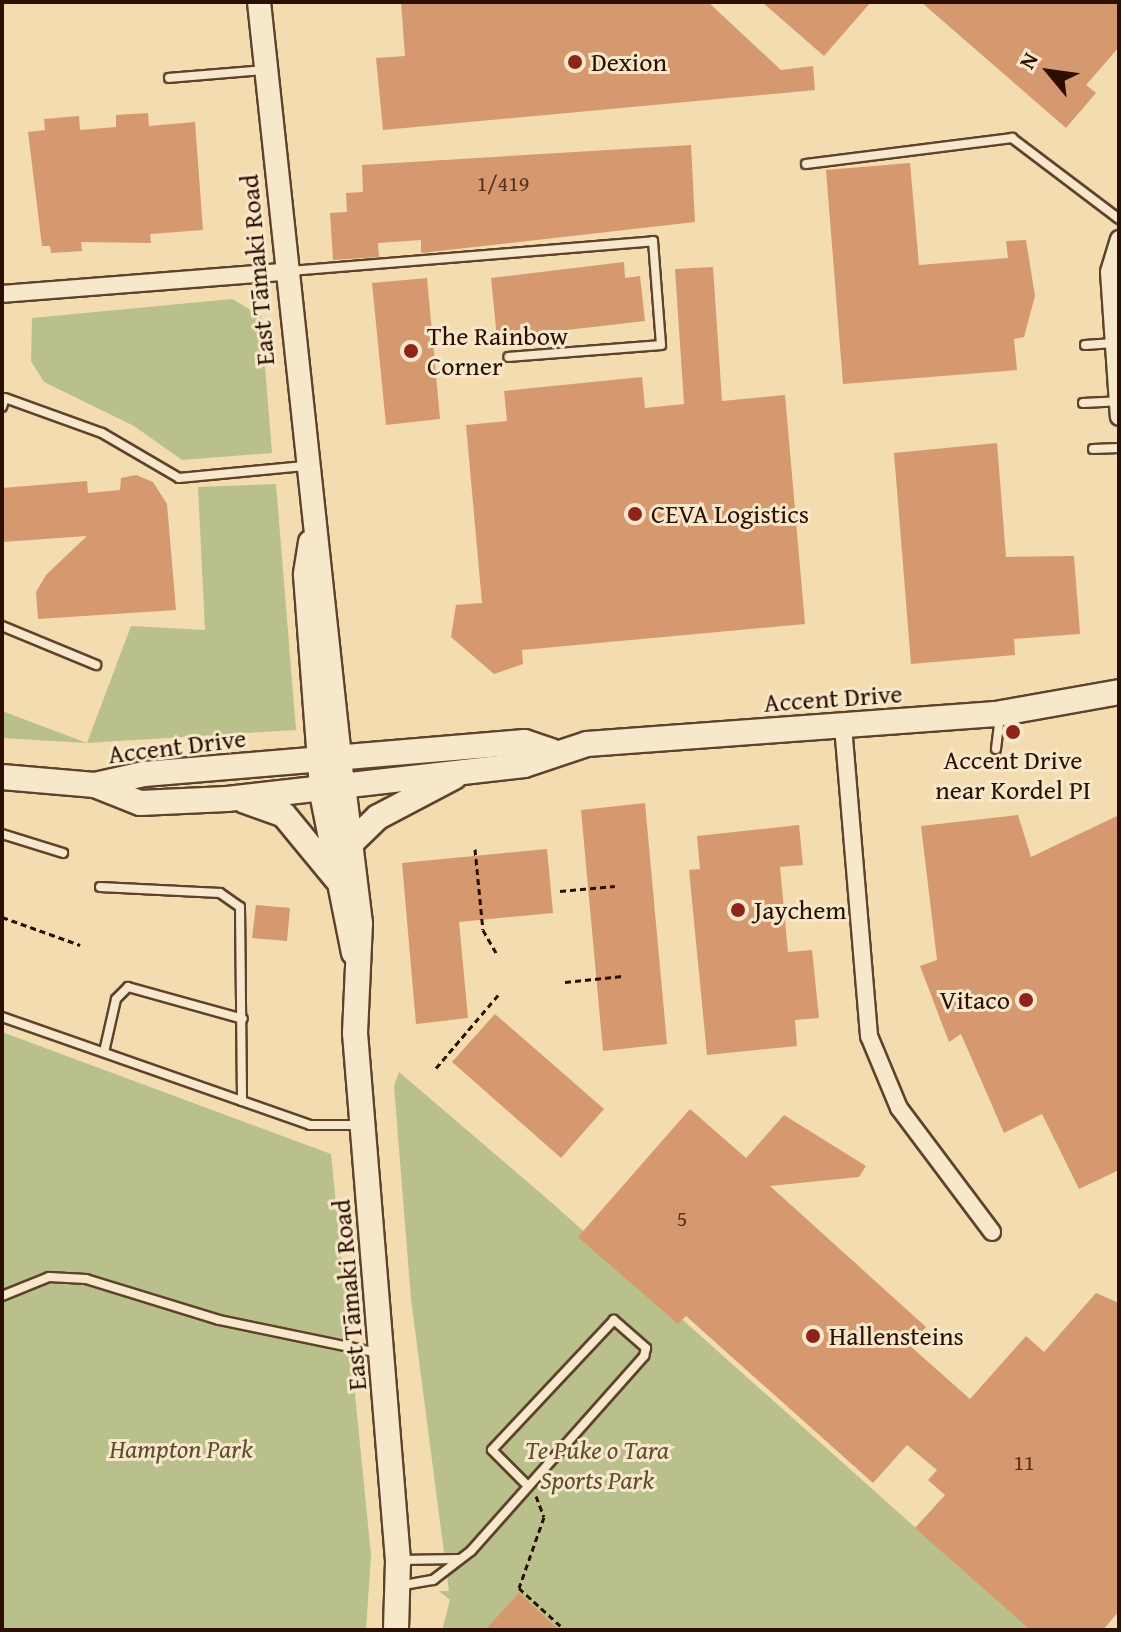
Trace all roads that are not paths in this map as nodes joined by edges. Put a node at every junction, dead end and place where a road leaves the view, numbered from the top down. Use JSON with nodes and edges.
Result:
{"nodes":[{"id":1,"x":259,"y":2,"type":"edge"},
{"id":2,"x":266,"y":70,"type":"junction"},
{"id":3,"x":169,"y":78,"type":"dead end"},
{"id":4,"x":806,"y":164,"type":"dead end"},
{"id":5,"x":1119,"y":219,"type":"edge"},
{"id":6,"x":1119,"y":239,"type":"edge"},
{"id":7,"x":283,"y":272,"type":"junction"},
{"id":8,"x":1115,"y":291,"type":"edge"},
{"id":9,"x":2,"y":294,"type":"edge"},
{"id":10,"x":1114,"y":343,"type":"junction"},
{"id":11,"x":1085,"y":345,"type":"dead end"},
{"id":12,"x":508,"y":357,"type":"dead end"},
{"id":13,"x":1083,"y":403,"type":"dead end"},
{"id":14,"x":2,"y":407,"type":"edge"},
{"id":15,"x":1118,"y":409,"type":"edge"},
{"id":16,"x":1119,"y":448,"type":"edge"},
{"id":17,"x":1093,"y":449,"type":"dead end"},
{"id":18,"x":304,"y":466,"type":"junction"},
{"id":19,"x":2,"y":626,"type":"edge"},
{"id":20,"x":96,"y":665,"type":"dead end"},
{"id":21,"x":1119,"y":692,"type":"edge"},
{"id":22,"x":1001,"y":713,"type":"junction"},
{"id":23,"x":843,"y":726,"type":"junction"},
{"id":24,"x":996,"y":749,"type":"dead end"},
{"id":25,"x":551,"y":751,"type":"junction"},
{"id":26,"x":330,"y":758,"type":"junction"},
{"id":27,"x":471,"y":769,"type":"junction"},
{"id":28,"x":2,"y":777,"type":"edge"},
{"id":29,"x":95,"y":785,"type":"junction"},
{"id":30,"x":332,"y":786,"type":"junction"},
{"id":31,"x":227,"y":799,"type":"junction"},
{"id":32,"x":2,"y":834,"type":"edge"},
{"id":33,"x":350,"y":844,"type":"junction"},
{"id":34,"x":63,"y":853,"type":"dead end"},
{"id":35,"x":337,"y":880,"type":"junction"},
{"id":36,"x":100,"y":887,"type":"dead end"},
{"id":37,"x":355,"y":955,"type":"junction"},
{"id":38,"x":2,"y":1017,"type":"edge"},
{"id":39,"x":243,"y":1019,"type":"junction"},
{"id":40,"x":104,"y":1052,"type":"junction"},
{"id":41,"x":242,"y":1101,"type":"junction"},
{"id":42,"x":363,"y":1125,"type":"junction"},
{"id":43,"x":992,"y":1232,"type":"dead end"},
{"id":44,"x":2,"y":1296,"type":"edge"},
{"id":45,"x":381,"y":1353,"type":"junction"},
{"id":46,"x":528,"y":1486,"type":"junction"},
{"id":47,"x":459,"y":1559,"type":"junction"},
{"id":48,"x":398,"y":1561,"type":"junction"},
{"id":49,"x":397,"y":1586,"type":"junction"},
{"id":50,"x":396,"y":1630,"type":"edge"}],
"edges":[{"from":1,"to":2,"type":"street","name":"East Tāmaki Road"},
{"from":2,"to":3,"type":"lane"},
{"from":2,"to":7,"type":"street","name":"East Tāmaki Road"},
{"from":4,"to":5,"type":"lane"},
{"from":6,"to":8,"type":"street"},
{"from":7,"to":9,"type":"street"},
{"from":7,"to":12,"type":"lane"},
{"from":7,"to":18,"type":"street","name":"East Tāmaki Road"},
{"from":8,"to":10,"type":"street"},
{"from":10,"to":11,"type":"lane"},
{"from":10,"to":15,"type":"street"},
{"from":13,"to":15,"type":"lane"},
{"from":14,"to":18,"type":"lane"},
{"from":16,"to":17,"type":"lane"},
{"from":18,"to":26,"type":"street","name":"East Tāmaki Road"},
{"from":19,"to":20,"type":"lane"},
{"from":21,"to":22,"type":"main road","name":"Accent Drive"},
{"from":22,"to":23,"type":"main road","name":"Accent Drive"},
{"from":22,"to":24,"type":"lane"},
{"from":23,"to":25,"type":"main road","name":"Accent Drive"},
{"from":23,"to":43,"type":"street"},
{"from":25,"to":26,"type":"main road","name":"Accent Drive"},
{"from":25,"to":27,"type":"main road","name":"Accent Drive"},
{"from":26,"to":29,"type":"main road","name":"Accent Drive"},
{"from":26,"to":30,"type":"street","name":"East Tāmaki Road"},
{"from":27,"to":30,"type":"main road","name":"Accent Drive"},
{"from":27,"to":33,"type":"main road"},
{"from":28,"to":29,"type":"main road","name":"Accent Drive"},
{"from":29,"to":31,"type":"main road","name":"Accent Drive"},
{"from":30,"to":31,"type":"main road","name":"Accent Drive"},
{"from":30,"to":33,"type":"main road","name":"East Tāmaki Road"},
{"from":30,"to":35,"type":"main road","name":"East Tāmaki Road"},
{"from":31,"to":35,"type":"main road"},
{"from":32,"to":34,"type":"lane"},
{"from":33,"to":37,"type":"main road","name":"East Tāmaki Road"},
{"from":35,"to":37,"type":"main road","name":"East Tāmaki Road"},
{"from":36,"to":39,"type":"lane"},
{"from":37,"to":42,"type":"main road","name":"East Tāmaki Road"},
{"from":38,"to":40,"type":"lane"},
{"from":39,"to":40,"type":"lane"},
{"from":39,"to":41,"type":"lane"},
{"from":40,"to":41,"type":"lane"},
{"from":41,"to":42,"type":"lane"},
{"from":42,"to":45,"type":"main road","name":"East Tāmaki Road"},
{"from":44,"to":45,"type":"lane"},
{"from":45,"to":48,"type":"main road","name":"East Tāmaki Road"},
{"from":46,"to":46,"type":"lane"},
{"from":46,"to":47,"type":"lane"},
{"from":47,"to":48,"type":"lane"},
{"from":47,"to":49,"type":"lane"},
{"from":48,"to":49,"type":"main road","name":"East Tāmaki Road"},
{"from":49,"to":50,"type":"main road","name":"East Tāmaki Road"}]}
